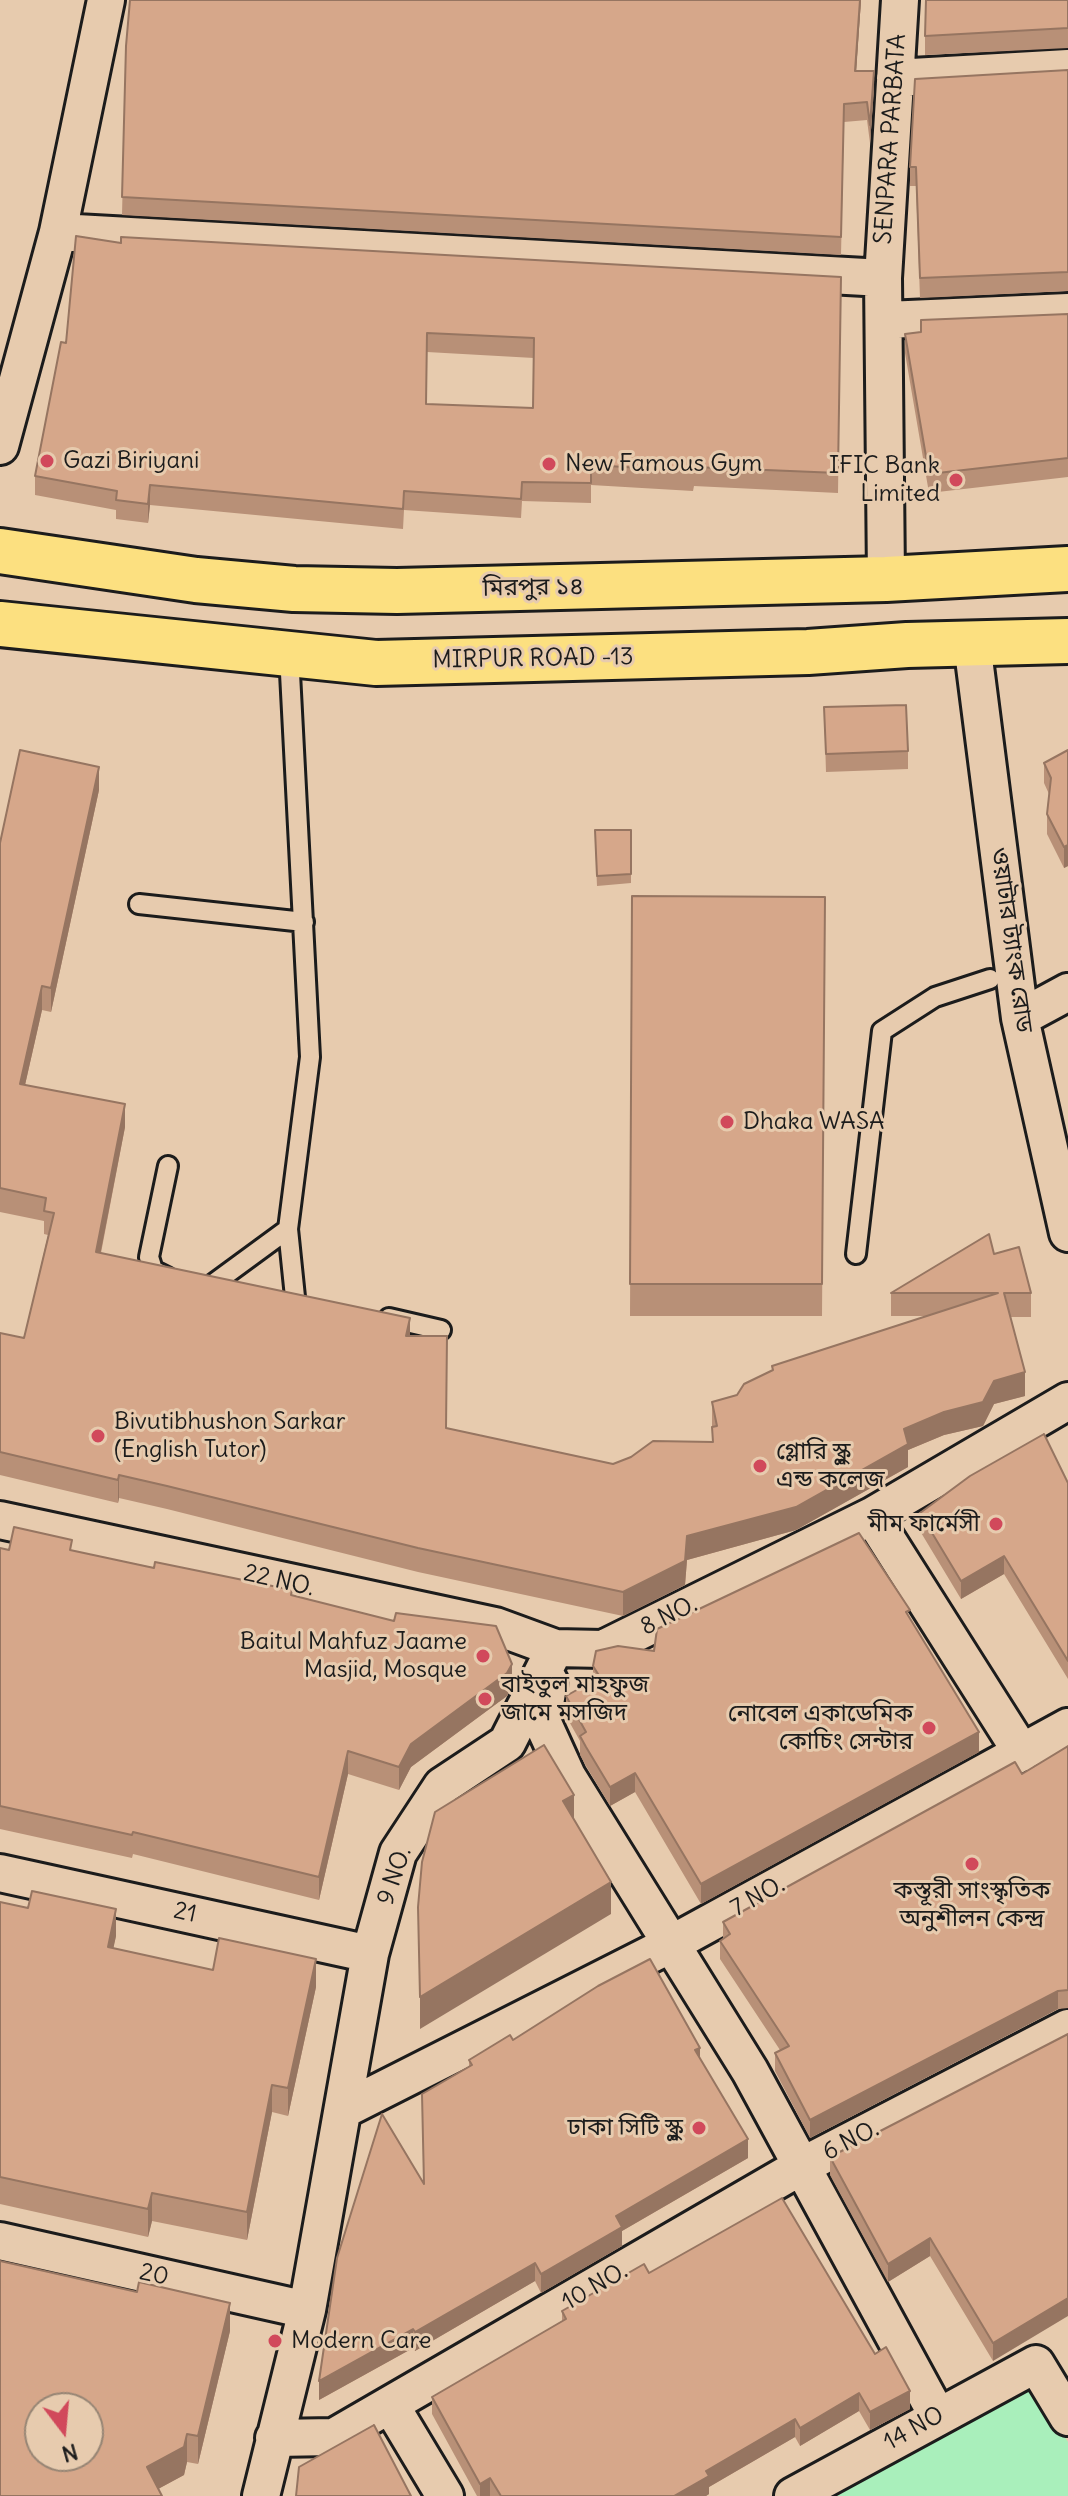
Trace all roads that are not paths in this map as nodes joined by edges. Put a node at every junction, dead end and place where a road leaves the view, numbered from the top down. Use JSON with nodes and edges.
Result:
{"nodes":[{"id":1,"x":106,"y":0,"type":"edge"},
{"id":2,"x":892,"y":0,"type":"edge"},
{"id":3,"x":1068,"y":68,"type":"edge"},
{"id":4,"x":895,"y":78,"type":"junction"},
{"id":5,"x":58,"y":232,"type":"junction"},
{"id":6,"x":883,"y":278,"type":"junction"},
{"id":7,"x":1068,"y":312,"type":"edge"},
{"id":8,"x":886,"y":320,"type":"junction"},
{"id":9,"x":0,"y":446,"type":"edge"},
{"id":10,"x":0,"y":551,"type":"edge"},
{"id":11,"x":1068,"y":569,"type":"edge"},
{"id":12,"x":886,"y":579,"type":"junction"},
{"id":13,"x":0,"y":624,"type":"edge"},
{"id":14,"x":1068,"y":641,"type":"edge"},
{"id":15,"x":972,"y":643,"type":"junction"},
{"id":16,"x":289,"y":654,"type":"junction"},
{"id":17,"x":139,"y":904,"type":"dead end"},
{"id":18,"x":304,"y":922,"type":"junction"},
{"id":19,"x":990,"y":979,"type":"dead end"},
{"id":20,"x":1068,"y":992,"type":"edge"},
{"id":21,"x":1020,"y":1018,"type":"junction"},
{"id":22,"x":168,"y":1166,"type":"dead end"},
{"id":23,"x":288,"y":1229,"type":"junction"},
{"id":24,"x":1068,"y":1233,"type":"edge"},
{"id":25,"x":856,"y":1254,"type":"dead end"},
{"id":26,"x":213,"y":1284,"type":"junction"},
{"id":27,"x":241,"y":1288,"type":"edge"},
{"id":28,"x":296,"y":1297,"type":"edge"},
{"id":29,"x":368,"y":1314,"type":"edge"},
{"id":30,"x":441,"y":1330,"type":"dead end"},
{"id":31,"x":1068,"y":1401,"type":"edge"},
{"id":32,"x":872,"y":1516,"type":"junction"},
{"id":33,"x":0,"y":1520,"type":"edge"},
{"id":34,"x":555,"y":1648,"type":"junction"},
{"id":35,"x":1068,"y":1727,"type":"edge"},
{"id":36,"x":1022,"y":1753,"type":"junction"},
{"id":37,"x":0,"y":1873,"type":"edge"},
{"id":38,"x":673,"y":1943,"type":"junction"},
{"id":39,"x":370,"y":1954,"type":"junction"},
{"id":40,"x":1068,"y":2028,"type":"edge"},
{"id":41,"x":345,"y":2109,"type":"junction"},
{"id":42,"x":800,"y":2167,"type":"junction"},
{"id":43,"x":0,"y":2241,"type":"edge"},
{"id":44,"x":307,"y":2310,"type":"junction"},
{"id":45,"x":1048,"y":2364,"type":"edge"},
{"id":46,"x":391,"y":2406,"type":"junction"},
{"id":47,"x":937,"y":2415,"type":"junction"},
{"id":48,"x":1068,"y":2417,"type":"edge"},
{"id":49,"x":274,"y":2438,"type":"junction"},
{"id":50,"x":261,"y":2496,"type":"edge"},
{"id":51,"x":445,"y":2496,"type":"edge"},
{"id":52,"x":793,"y":2496,"type":"edge"}],
"edges":[{"from":1,"to":5,"type":"street"},
{"from":2,"to":4,"type":"street","name":"SENPARA PARBATA"},
{"from":3,"to":4,"type":"street"},
{"from":4,"to":6,"type":"street","name":"SENPARA PARBATA"},
{"from":5,"to":6,"type":"street"},
{"from":5,"to":9,"type":"street"},
{"from":6,"to":8,"type":"street","name":"SENPARA PARBATA"},
{"from":7,"to":8,"type":"street"},
{"from":8,"to":12,"type":"street","name":"SENPARA PARBATA"},
{"from":10,"to":12,"type":"main road","name":"মিরপুর ১৪"},
{"from":11,"to":12,"type":"main road","name":"মিরপুর ১৪"},
{"from":13,"to":16,"type":"main road","name":"MIRPUR ROAD -13"},
{"from":14,"to":15,"type":"main road","name":"MIRPUR ROAD -13"},
{"from":15,"to":16,"type":"main road","name":"MIRPUR ROAD -13"},
{"from":15,"to":21,"type":"street","name":"ওয়াটার ট্যাংক রোড"},
{"from":16,"to":18,"type":"lane"},
{"from":17,"to":18,"type":"lane"},
{"from":18,"to":23,"type":"lane"},
{"from":19,"to":25,"type":"lane"},
{"from":20,"to":21,"type":"street"},
{"from":21,"to":24,"type":"street","name":"ওয়াটার ট্যাংক রোড"},
{"from":22,"to":26,"type":"lane"},
{"from":23,"to":26,"type":"lane"},
{"from":23,"to":28,"type":"lane"},
{"from":26,"to":27,"type":"lane"},
{"from":29,"to":30,"type":"lane"},
{"from":31,"to":32,"type":"street","name":"8 NO."},
{"from":32,"to":34,"type":"street","name":"8 NO."},
{"from":32,"to":36,"type":"street"},
{"from":33,"to":34,"type":"street","name":"22 NO."},
{"from":34,"to":38,"type":"street"},
{"from":34,"to":39,"type":"street","name":"9 NO."},
{"from":35,"to":36,"type":"street","name":"7 NO."},
{"from":36,"to":38,"type":"street","name":"7 NO."},
{"from":37,"to":39,"type":"street","name":"21"},
{"from":38,"to":41,"type":"street"},
{"from":38,"to":42,"type":"street"},
{"from":39,"to":41,"type":"street","name":"9 NO."},
{"from":40,"to":42,"type":"street","name":"6 NO."},
{"from":41,"to":44,"type":"street","name":"9 NO."},
{"from":42,"to":46,"type":"street","name":"10 NO."},
{"from":42,"to":47,"type":"street","name":"6 NO."},
{"from":43,"to":44,"type":"street","name":"20"},
{"from":44,"to":49,"type":"street","name":"9 NO."},
{"from":45,"to":47,"type":"street","name":"14 NO"},
{"from":45,"to":48,"type":"street"},
{"from":46,"to":49,"type":"street"},
{"from":46,"to":51,"type":"street"},
{"from":47,"to":52,"type":"street","name":"14 NO"},
{"from":49,"to":50,"type":"street","name":"9 NO."}]}
